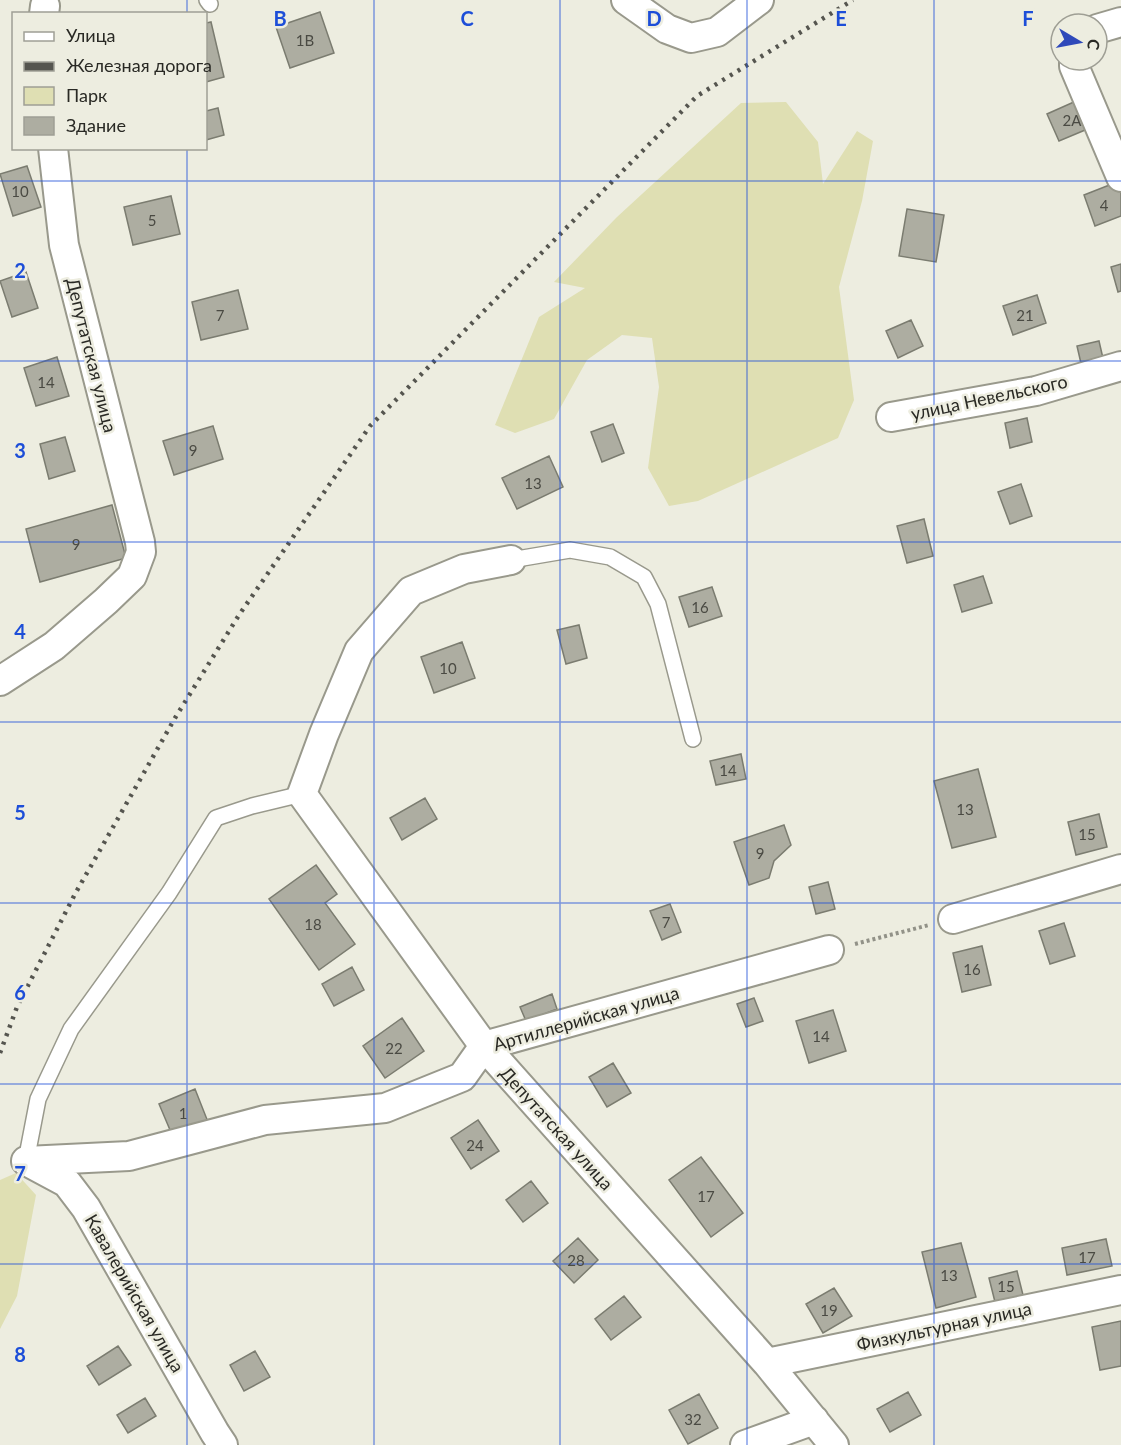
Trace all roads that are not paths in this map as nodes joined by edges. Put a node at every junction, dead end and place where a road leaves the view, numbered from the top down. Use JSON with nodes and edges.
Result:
{"nodes":[{"id":1,"x":626,"y":0,"type":"edge"},
{"id":2,"x":759,"y":0,"type":"edge"},
{"id":3,"x":1077,"y":72,"type":"edge"},
{"id":4,"x":53,"y":150,"type":"edge"},
{"id":5,"x":1121,"y":177,"type":"edge"},
{"id":6,"x":1121,"y":366,"type":"edge"},
{"id":7,"x":891,"y":417,"type":"dead end"},
{"id":8,"x":511,"y":560,"type":"joint"},
{"id":9,"x":0,"y":681,"type":"edge"},
{"id":10,"x":693,"y":739,"type":"dead end"},
{"id":11,"x":302,"y":794,"type":"junction"},
{"id":12,"x":1121,"y":869,"type":"edge"},
{"id":13,"x":953,"y":919,"type":"road end"},
{"id":14,"x":829,"y":950,"type":"road end"},
{"id":15,"x":484,"y":1046,"type":"junction"},
{"id":16,"x":26,"y":1161,"type":"junction"},
{"id":17,"x":1121,"y":1290,"type":"edge"},
{"id":18,"x":767,"y":1363,"type":"junction"},
{"id":19,"x":814,"y":1420,"type":"junction"},
{"id":20,"x":223,"y":1445,"type":"edge"},
{"id":21,"x":745,"y":1445,"type":"edge"},
{"id":22,"x":834,"y":1445,"type":"edge"}],
"edges":[{"from":1,"to":2,"type":"street"},
{"from":3,"to":5,"type":"street"},
{"from":4,"to":9,"type":"street","name":"Депутатская улица"},
{"from":6,"to":7,"type":"street","name":"улица Невельского"},
{"from":8,"to":10,"type":"lane"},
{"from":8,"to":11,"type":"street"},
{"from":11,"to":15,"type":"street","name":"Депутатская улица"},
{"from":11,"to":16,"type":"lane"},
{"from":12,"to":13,"type":"street"},
{"from":14,"to":15,"type":"street","name":"Артиллерийская улица"},
{"from":15,"to":16,"type":"street","name":"Артиллерийская улица"},
{"from":15,"to":18,"type":"street","name":"Депутатская улица"},
{"from":16,"to":20,"type":"street","name":"Кавалерийская улица"},
{"from":17,"to":18,"type":"street","name":"Физкультурная улица"},
{"from":18,"to":19,"type":"street","name":"Депутатская улица"},
{"from":19,"to":21,"type":"street"},
{"from":19,"to":22,"type":"street","name":"Депутатская улица"}]}
